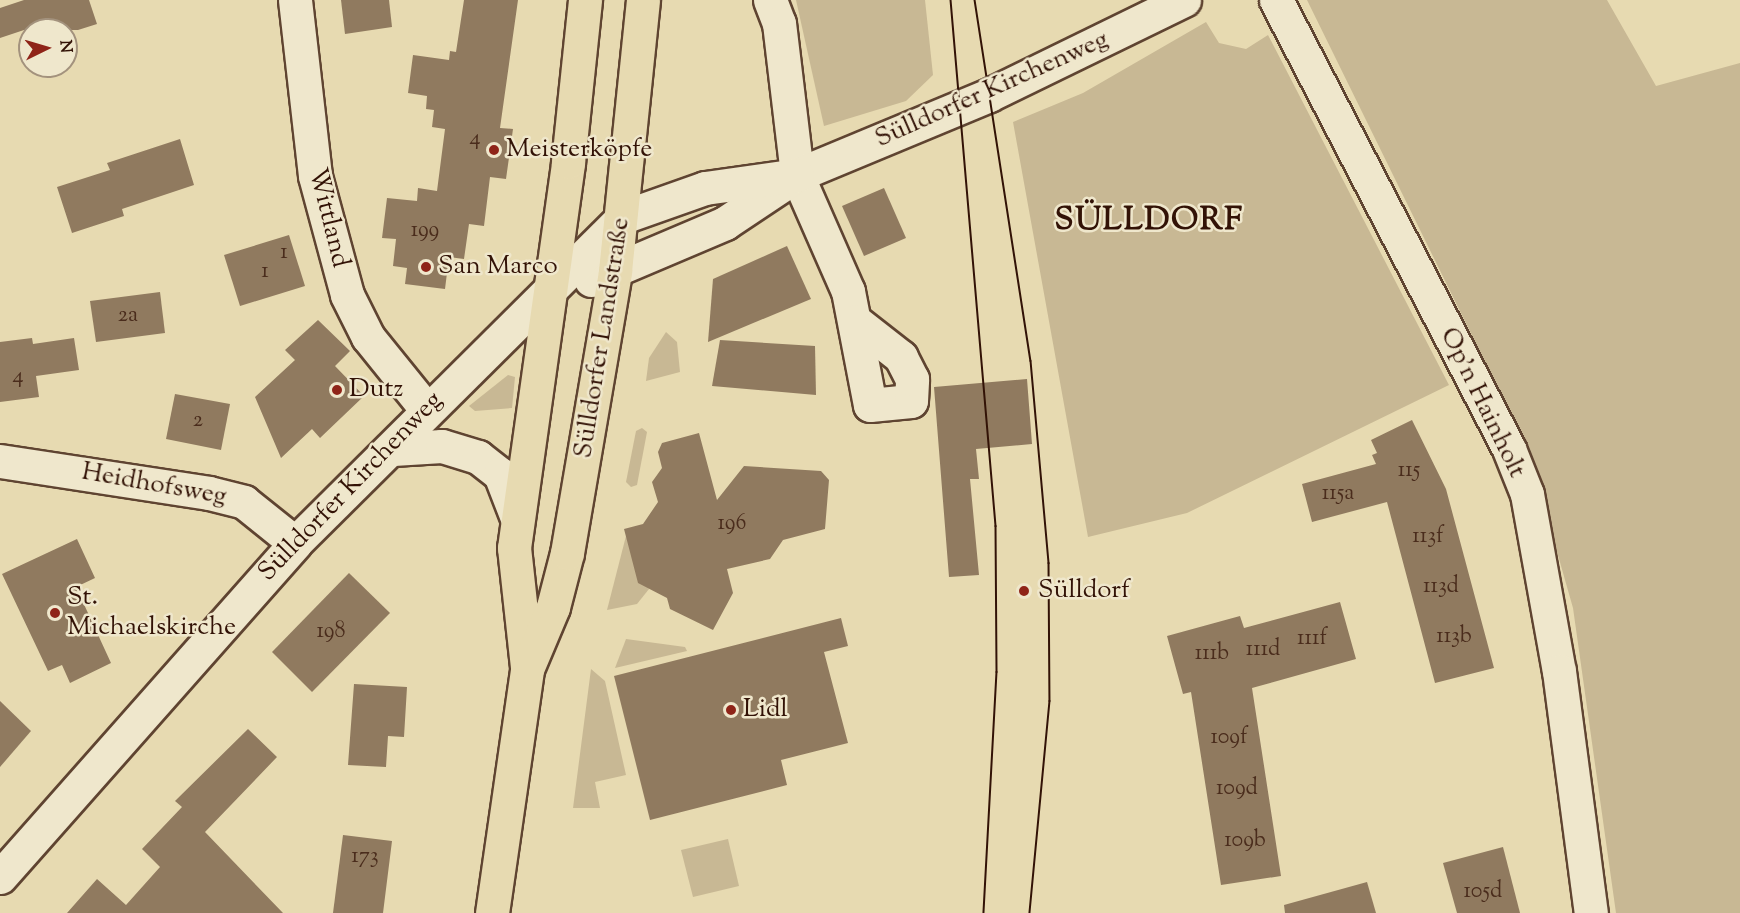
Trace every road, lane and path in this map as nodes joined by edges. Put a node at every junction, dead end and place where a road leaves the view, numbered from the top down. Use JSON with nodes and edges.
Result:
{"nodes":[{"id":1,"x":295,"y":0,"type":"edge"},
{"id":2,"x":585,"y":0,"type":"edge"},
{"id":3,"x":643,"y":0,"type":"edge"},
{"id":4,"x":770,"y":0,"type":"edge"},
{"id":5,"x":1184,"y":0,"type":"edge"},
{"id":6,"x":1276,"y":0,"type":"edge"},
{"id":7,"x":797,"y":175,"type":"junction"},
{"id":8,"x":622,"y":217,"type":"junction"},
{"id":9,"x":615,"y":271,"type":"junction"},
{"id":10,"x":547,"y":297,"type":"junction"},
{"id":11,"x":855,"y":321,"type":"dead end"},
{"id":12,"x":427,"y":410,"type":"junction"},
{"id":13,"x":393,"y":449,"type":"junction"},
{"id":14,"x":0,"y":461,"type":"edge"},
{"id":15,"x":517,"y":518,"type":"junction"},
{"id":16,"x":294,"y":543,"type":"junction"},
{"id":17,"x":527,"y":669,"type":"junction"},
{"id":18,"x":0,"y":877,"type":"edge"},
{"id":19,"x":492,"y":913,"type":"edge"},
{"id":20,"x":1591,"y":913,"type":"edge"}],
"edges":[{"from":1,"to":12,"type":"street","name":"Wittland"},
{"from":2,"to":10,"type":"main road","name":"Sülldorfer Landstraße"},
{"from":3,"to":8,"type":"main road","name":"Sülldorfer Landstraße"},
{"from":4,"to":7,"type":"street"},
{"from":5,"to":7,"type":"street","name":"Sülldorfer Kirchenweg"},
{"from":6,"to":20,"type":"street","name":"Op'n Hainholt"},
{"from":7,"to":8,"type":"street","name":"Sülldorfer Kirchenweg"},
{"from":7,"to":9,"type":"street","name":"Sülldorfer Kirchenweg"},
{"from":7,"to":11,"type":"street"},
{"from":8,"to":9,"type":"main road","name":"Sülldorfer Landstraße"},
{"from":8,"to":10,"type":"street","name":"Sülldorfer Kirchenweg"},
{"from":9,"to":10,"type":"street","name":"Sülldorfer Kirchenweg"},
{"from":9,"to":17,"type":"main road","name":"Sülldorfer Landstraße"},
{"from":10,"to":12,"type":"street","name":"Sülldorfer Kirchenweg"},
{"from":10,"to":15,"type":"main road","name":"Sülldorfer Landstraße"},
{"from":12,"to":13,"type":"street","name":"Sülldorfer Kirchenweg"},
{"from":13,"to":15,"type":"street"},
{"from":13,"to":16,"type":"street","name":"Sülldorfer Kirchenweg"},
{"from":14,"to":16,"type":"street","name":"Heidhofsweg"},
{"from":15,"to":17,"type":"main road","name":"Sülldorfer Landstraße"},
{"from":16,"to":18,"type":"street","name":"Sülldorfer Kirchenweg"},
{"from":17,"to":19,"type":"main road","name":"Sülldorfer Landstraße"}]}
